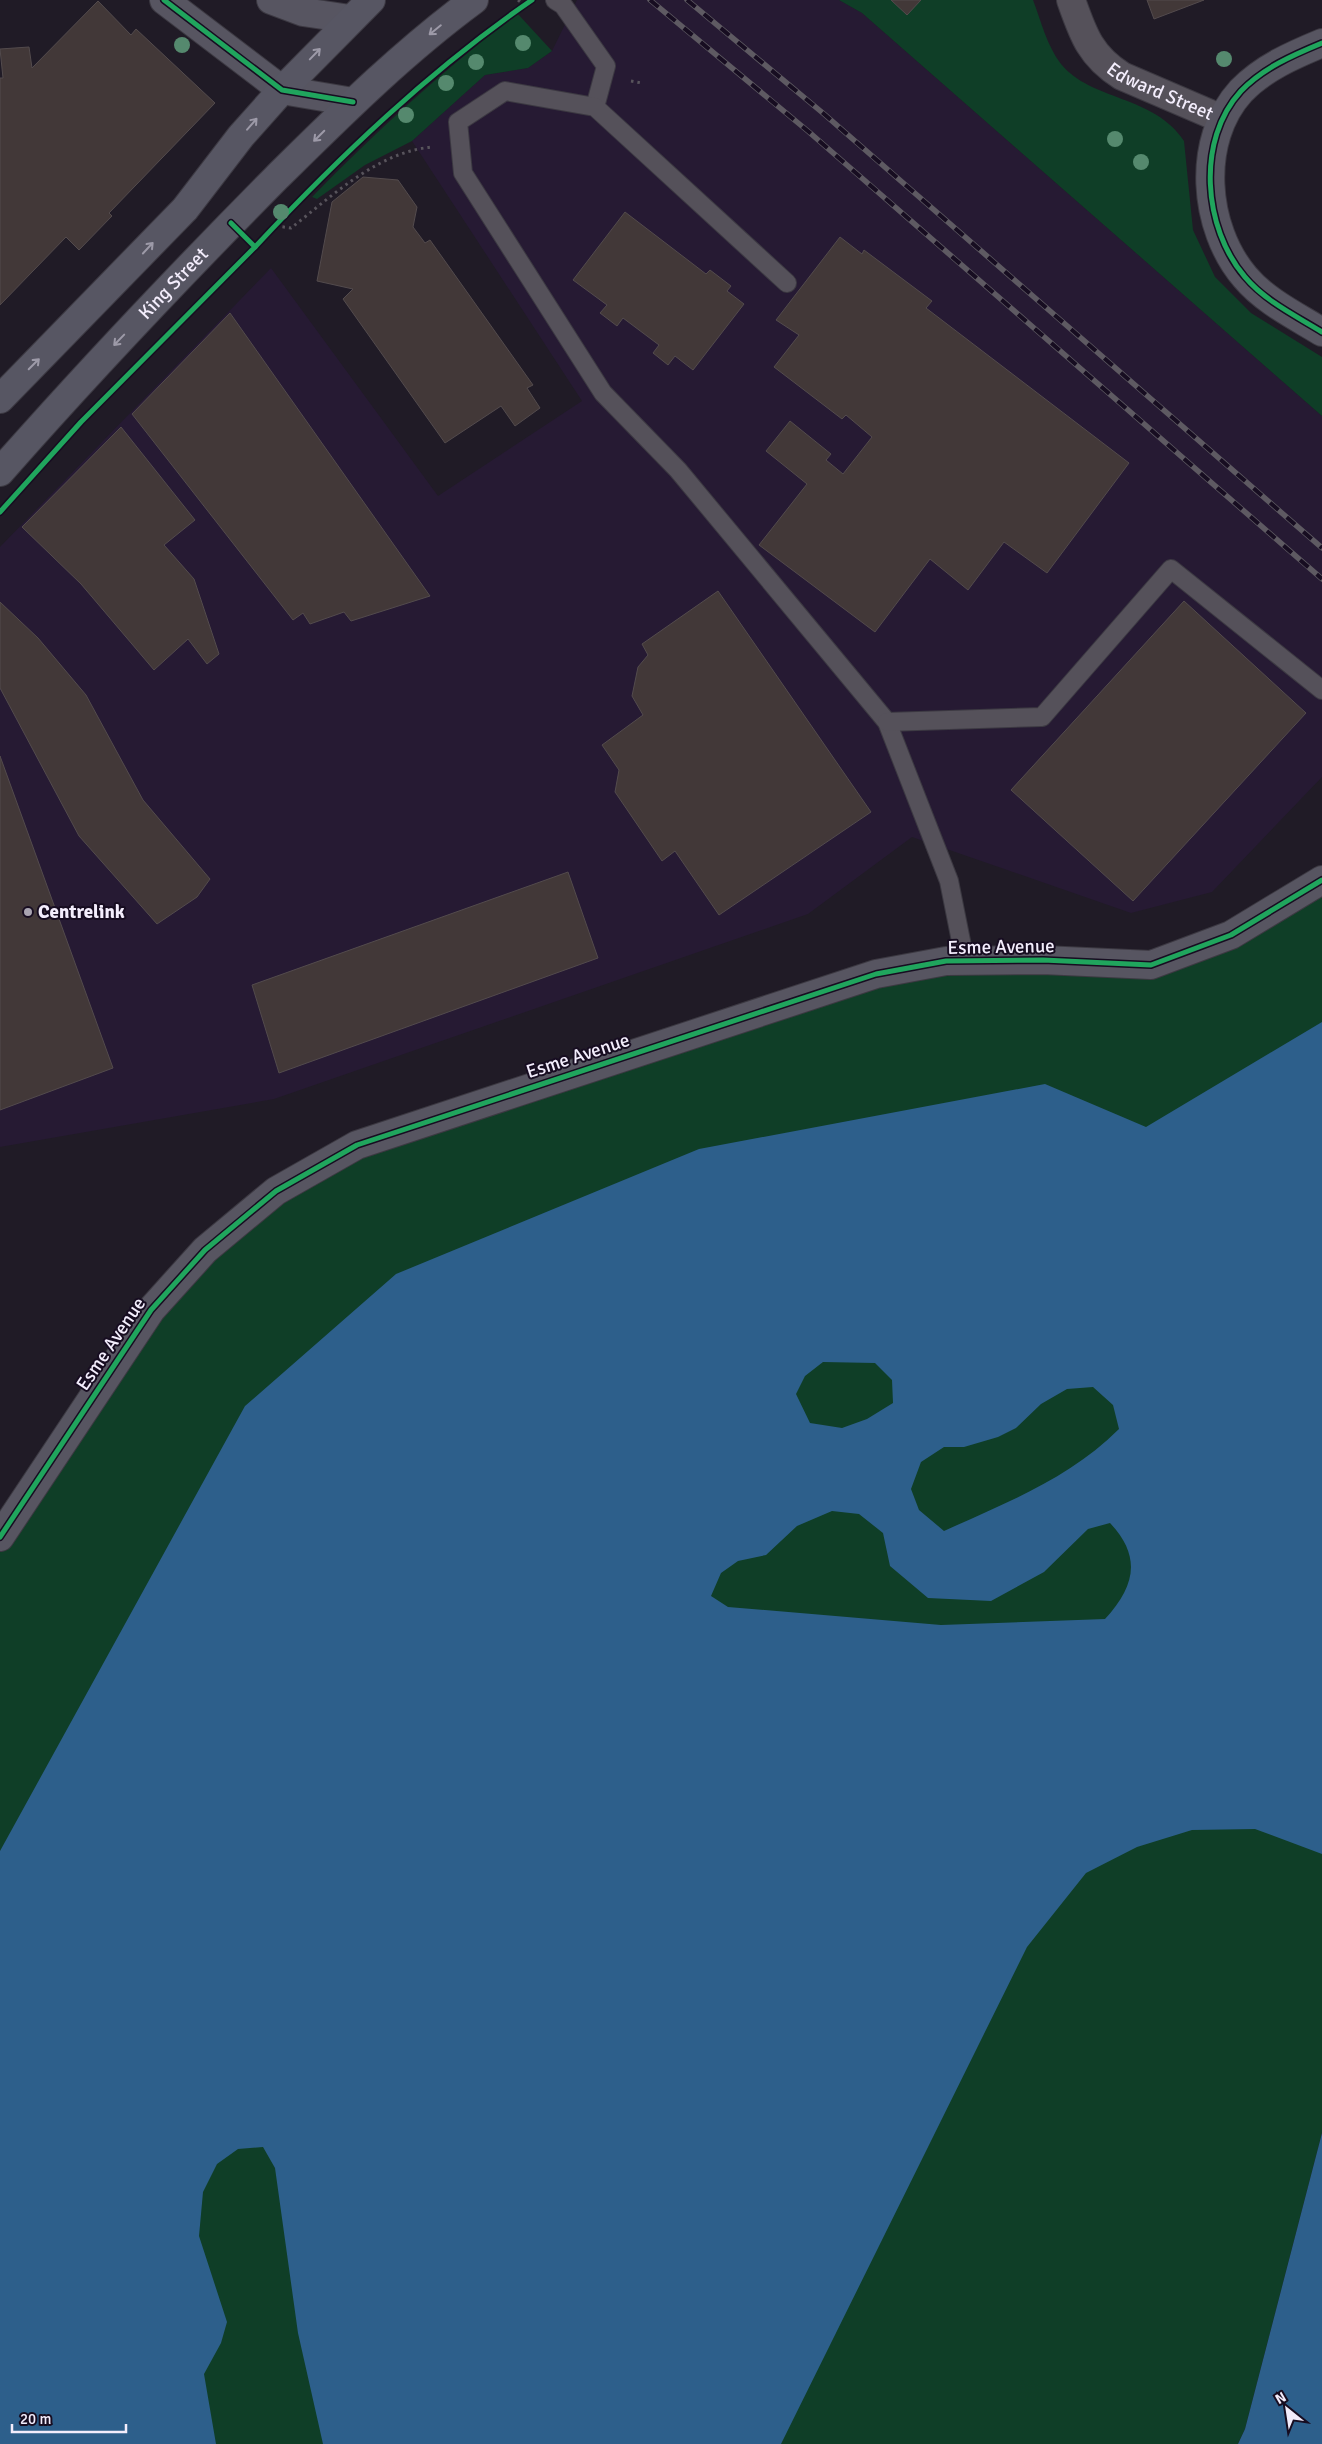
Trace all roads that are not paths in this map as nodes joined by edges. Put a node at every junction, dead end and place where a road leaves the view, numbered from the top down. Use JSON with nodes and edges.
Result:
{"nodes":[{"id":1,"x":164,"y":0,"type":"edge"},
{"id":2,"x":271,"y":0,"type":"edge"},
{"id":3,"x":371,"y":0,"type":"edge"},
{"id":4,"x":474,"y":0,"type":"edge"},
{"id":5,"x":555,"y":0,"type":"edge"},
{"id":6,"x":1071,"y":0,"type":"edge"},
{"id":7,"x":350,"y":20,"type":"junction"},
{"id":8,"x":1322,"y":43,"type":"edge"},
{"id":9,"x":282,"y":90,"type":"junction"},
{"id":10,"x":353,"y":102,"type":"junction"},
{"id":11,"x":595,"y":106,"type":"junction"},
{"id":12,"x":1222,"y":119,"type":"junction"},
{"id":13,"x":787,"y":283,"type":"dead end"},
{"id":14,"x":1322,"y":332,"type":"edge"},
{"id":15,"x":0,"y":399,"type":"edge"},
{"id":16,"x":0,"y":472,"type":"edge"},
{"id":17,"x":1322,"y":690,"type":"edge"},
{"id":18,"x":887,"y":722,"type":"junction"},
{"id":19,"x":1322,"y":880,"type":"edge"},
{"id":20,"x":965,"y":961,"type":"junction"},
{"id":21,"x":0,"y":1537,"type":"edge"}],
"edges":[{"from":1,"to":9,"type":"street"},
{"from":2,"to":7,"type":"street"},
{"from":3,"to":7,"type":"main road"},
{"from":4,"to":10,"type":"main road","name":"King Street","one_way":true},
{"from":5,"to":11,"type":"lane"},
{"from":6,"to":12,"type":"street","name":"Edward Street"},
{"from":9,"to":7,"type":"main road","one_way":true},
{"from":8,"to":12,"type":"street","name":"Edward Street"},
{"from":9,"to":10,"type":"street"},
{"from":15,"to":9,"type":"main road","one_way":true},
{"from":10,"to":16,"type":"main road","name":"King Street","one_way":true},
{"from":11,"to":13,"type":"lane"},
{"from":11,"to":18,"type":"lane"},
{"from":12,"to":14,"type":"street"},
{"from":17,"to":18,"type":"lane"},
{"from":18,"to":20,"type":"lane"},
{"from":19,"to":20,"type":"street","name":"Esme Avenue"},
{"from":20,"to":21,"type":"street","name":"Esme Avenue"}]}
